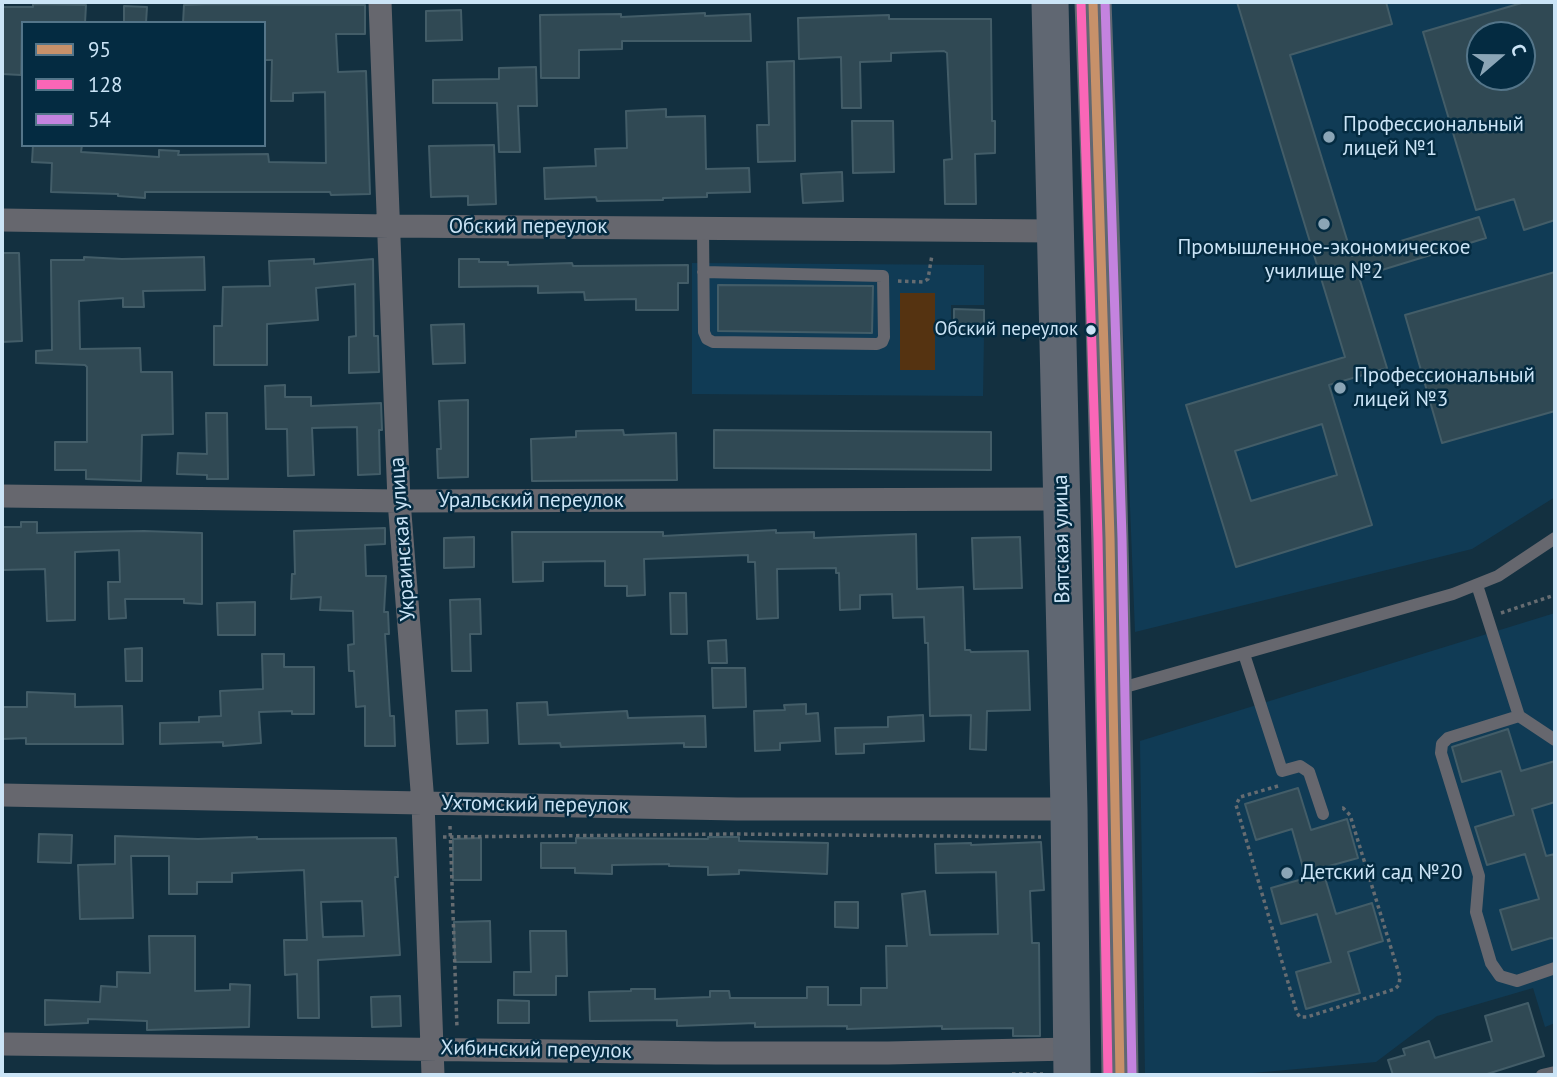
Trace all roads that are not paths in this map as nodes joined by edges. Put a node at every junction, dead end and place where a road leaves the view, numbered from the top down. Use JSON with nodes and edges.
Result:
{"nodes":[{"id":1,"x":380,"y":2,"type":"edge"},
{"id":2,"x":1050,"y":2,"type":"edge"},
{"id":3,"x":1093,"y":2,"type":"edge"},
{"id":4,"x":2,"y":220,"type":"edge"},
{"id":5,"x":389,"y":226,"type":"junction"},
{"id":6,"x":703,"y":228,"type":"junction"},
{"id":7,"x":1054,"y":231,"type":"junction"},
{"id":8,"x":703,"y":272,"type":"junction"},
{"id":9,"x":2,"y":496,"type":"edge"},
{"id":10,"x":1061,"y":499,"type":"junction"},
{"id":11,"x":400,"y":501,"type":"junction"},
{"id":12,"x":1555,"y":538,"type":"edge"},
{"id":13,"x":1477,"y":584,"type":"junction"},
{"id":14,"x":1244,"y":654,"type":"junction"},
{"id":15,"x":1114,"y":691,"type":"junction"},
{"id":16,"x":1519,"y":716,"type":"junction"},
{"id":17,"x":1555,"y":740,"type":"edge"},
{"id":18,"x":2,"y":795,"type":"edge"},
{"id":19,"x":423,"y":803,"type":"junction"},
{"id":20,"x":1323,"y":814,"type":"road end"},
{"id":21,"x":1058,"y":823,"type":"junction"},
{"id":22,"x":1555,"y":968,"type":"edge"},
{"id":23,"x":2,"y":1044,"type":"edge"},
{"id":24,"x":431,"y":1048,"type":"junction"},
{"id":25,"x":1071,"y":1062,"type":"edge"},
{"id":26,"x":1555,"y":1072,"type":"edge"},
{"id":27,"x":433,"y":1075,"type":"edge"},
{"id":28,"x":1121,"y":1075,"type":"edge"},
{"id":29,"x":1542,"y":1075,"type":"edge"}],
"edges":[{"from":1,"to":5,"type":"street","name":"Украинская улица"},
{"from":2,"to":7,"type":"main road","name":"Вятская улица"},
{"from":3,"to":15,"type":"main road"},
{"from":4,"to":5,"type":"street","name":"Обский переулок"},
{"from":5,"to":6,"type":"street","name":"Обский переулок"},
{"from":5,"to":11,"type":"street","name":"Украинская улица"},
{"from":6,"to":7,"type":"street","name":"Обский переулок"},
{"from":6,"to":8,"type":"lane"},
{"from":7,"to":10,"type":"main road","name":"Вятская улица"},
{"from":8,"to":8,"type":"lane"},
{"from":9,"to":11,"type":"street","name":"Уральский переулок"},
{"from":10,"to":11,"type":"street","name":"Уральский переулок"},
{"from":10,"to":21,"type":"main road","name":"Вятская улица"},
{"from":11,"to":19,"type":"street","name":"Украинская улица"},
{"from":12,"to":13,"type":"lane"},
{"from":13,"to":14,"type":"lane"},
{"from":13,"to":16,"type":"lane"},
{"from":14,"to":15,"type":"lane"},
{"from":14,"to":20,"type":"lane"},
{"from":15,"to":28,"type":"main road"},
{"from":16,"to":17,"type":"lane"},
{"from":16,"to":22,"type":"lane"},
{"from":18,"to":19,"type":"street","name":"Ухтомский переулок"},
{"from":19,"to":21,"type":"street","name":"Ухтомский переулок"},
{"from":19,"to":24,"type":"street","name":"Украинская улица"},
{"from":21,"to":25,"type":"main road","name":"Вятская улица"},
{"from":23,"to":24,"type":"street","name":"Хибинский переулок"},
{"from":24,"to":25,"type":"street","name":"Хибинский переулок"},
{"from":24,"to":27,"type":"street","name":"Украинская улица"},
{"from":26,"to":29,"type":"lane"}]}
